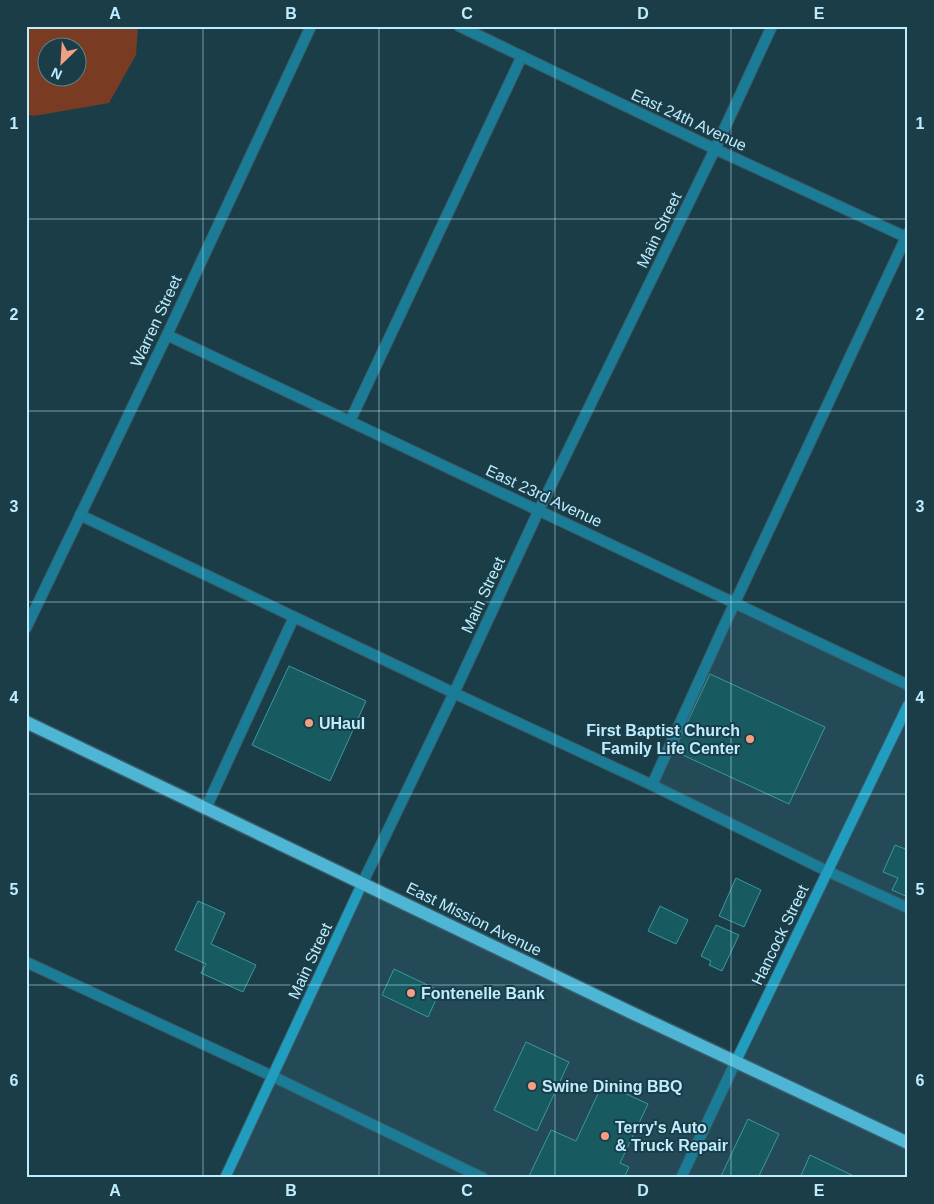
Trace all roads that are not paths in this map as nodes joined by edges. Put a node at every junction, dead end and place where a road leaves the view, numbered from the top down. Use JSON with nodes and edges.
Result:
{"nodes":[{"id":1,"x":311,"y":26,"type":"edge"},
{"id":2,"x":459,"y":26,"type":"edge"},
{"id":3,"x":772,"y":26,"type":"edge"},
{"id":4,"x":522,"y":56,"type":"junction"},
{"id":5,"x":715,"y":149,"type":"junction"},
{"id":6,"x":907,"y":236,"type":"edge"},
{"id":7,"x":166,"y":334,"type":"junction"},
{"id":8,"x":350,"y":421,"type":"junction"},
{"id":9,"x":539,"y":510,"type":"junction"},
{"id":10,"x":80,"y":515,"type":"junction"},
{"id":11,"x":735,"y":603,"type":"junction"},
{"id":12,"x":294,"y":617,"type":"junction"},
{"id":13,"x":26,"y":628,"type":"edge"},
{"id":14,"x":908,"y":685,"type":"edge"},
{"id":15,"x":454,"y":693,"type":"junction"},
{"id":16,"x":908,"y":705,"type":"edge"},
{"id":17,"x":26,"y":722,"type":"edge"},
{"id":18,"x":652,"y":784,"type":"junction"},
{"id":19,"x":206,"y":808,"type":"junction"},
{"id":20,"x":827,"y":871,"type":"junction"},
{"id":21,"x":362,"y":884,"type":"junction"},
{"id":22,"x":908,"y":908,"type":"edge"},
{"id":23,"x":26,"y":962,"type":"edge"},
{"id":24,"x":736,"y":1061,"type":"junction"},
{"id":25,"x":272,"y":1076,"type":"junction"},
{"id":26,"x":908,"y":1143,"type":"edge"},
{"id":27,"x":225,"y":1178,"type":"edge"},
{"id":28,"x":484,"y":1178,"type":"edge"},
{"id":29,"x":681,"y":1178,"type":"edge"}],
"edges":[{"from":1,"to":7,"type":"street","name":"Warren Street"},
{"from":2,"to":4,"type":"street","name":"East 24th Avenue"},
{"from":3,"to":5,"type":"street","name":"Main Street"},
{"from":4,"to":5,"type":"street","name":"East 24th Avenue"},
{"from":4,"to":8,"type":"street"},
{"from":5,"to":6,"type":"street","name":"East 24th Avenue"},
{"from":5,"to":9,"type":"street","name":"Main Street"},
{"from":6,"to":11,"type":"street"},
{"from":7,"to":8,"type":"street","name":"East 23rd Avenue"},
{"from":7,"to":10,"type":"street","name":"Warren Street"},
{"from":8,"to":9,"type":"street","name":"East 23rd Avenue"},
{"from":9,"to":11,"type":"street","name":"East 23rd Avenue"},
{"from":9,"to":15,"type":"street","name":"Main Street"},
{"from":10,"to":12,"type":"street"},
{"from":10,"to":13,"type":"street","name":"Warren Street"},
{"from":11,"to":14,"type":"street","name":"East 23rd Avenue"},
{"from":11,"to":18,"type":"street"},
{"from":12,"to":15,"type":"street"},
{"from":12,"to":19,"type":"street"},
{"from":15,"to":18,"type":"street"},
{"from":15,"to":21,"type":"street","name":"Main Street"},
{"from":16,"to":20,"type":"street","name":"Hancock Street"},
{"from":17,"to":19,"type":"main road","name":"East Mission Avenue"},
{"from":18,"to":20,"type":"street"},
{"from":19,"to":21,"type":"main road","name":"East Mission Avenue"},
{"from":20,"to":22,"type":"street"},
{"from":20,"to":24,"type":"street","name":"Hancock Street"},
{"from":21,"to":24,"type":"main road","name":"East Mission Avenue"},
{"from":21,"to":25,"type":"street","name":"Main Street"},
{"from":23,"to":25,"type":"street"},
{"from":24,"to":26,"type":"main road","name":"East Mission Avenue"},
{"from":24,"to":29,"type":"street","name":"Hancock Street"},
{"from":25,"to":27,"type":"street","name":"Main Street"},
{"from":25,"to":28,"type":"street"}]}
